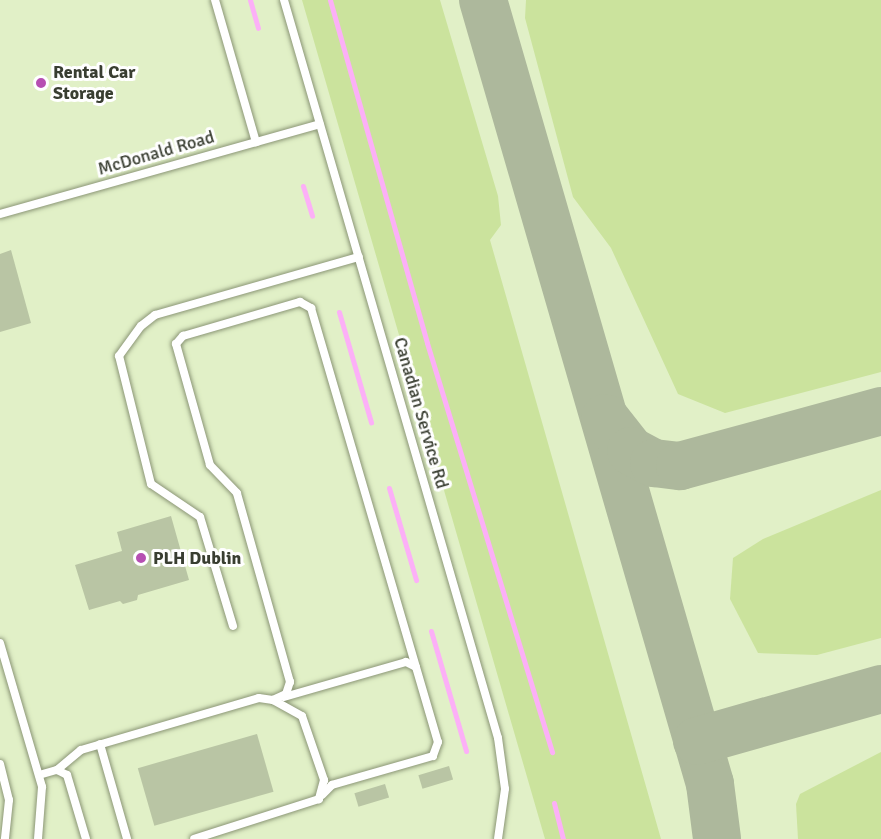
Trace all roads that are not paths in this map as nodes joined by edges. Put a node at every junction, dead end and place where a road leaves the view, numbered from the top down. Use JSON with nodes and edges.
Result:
{"nodes":[{"id":1,"x":215,"y":0,"type":"edge"},
{"id":2,"x":285,"y":0,"type":"edge"},
{"id":3,"x":320,"y":124,"type":"junction"},
{"id":4,"x":256,"y":142,"type":"junction"},
{"id":5,"x":0,"y":214,"type":"edge"},
{"id":6,"x":359,"y":257,"type":"junction"},
{"id":7,"x":233,"y":626,"type":"dead end"},
{"id":8,"x":0,"y":643,"type":"edge"},
{"id":9,"x":416,"y":667,"type":"junction"},
{"id":10,"x":278,"y":699,"type":"junction"},
{"id":11,"x":100,"y":744,"type":"junction"},
{"id":12,"x":0,"y":764,"type":"edge"},
{"id":13,"x":57,"y":770,"type":"junction"},
{"id":14,"x":39,"y":775,"type":"junction"},
{"id":15,"x":322,"y":795,"type":"junction"},
{"id":16,"x":5,"y":839,"type":"edge"},
{"id":17,"x":38,"y":839,"type":"edge"},
{"id":18,"x":86,"y":839,"type":"edge"},
{"id":19,"x":128,"y":839,"type":"edge"},
{"id":20,"x":194,"y":839,"type":"edge"},
{"id":21,"x":498,"y":839,"type":"edge"}],
"edges":[{"from":1,"to":4,"type":"lane"},
{"from":2,"to":3,"type":"lane","name":"Canadian Service Rd"},
{"from":3,"to":4,"type":"lane","name":"McDonald Road"},
{"from":3,"to":6,"type":"lane","name":"Canadian Service Rd"},
{"from":4,"to":5,"type":"lane","name":"McDonald Road"},
{"from":6,"to":7,"type":"lane"},
{"from":6,"to":21,"type":"lane","name":"Canadian Service Rd"},
{"from":8,"to":14,"type":"lane"},
{"from":9,"to":10,"type":"lane"},
{"from":9,"to":10,"type":"lane"},
{"from":9,"to":15,"type":"lane"},
{"from":10,"to":11,"type":"lane"},
{"from":10,"to":15,"type":"lane"},
{"from":11,"to":13,"type":"lane"},
{"from":11,"to":19,"type":"lane"},
{"from":12,"to":16,"type":"lane"},
{"from":13,"to":14,"type":"lane"},
{"from":13,"to":18,"type":"lane"},
{"from":14,"to":17,"type":"lane"},
{"from":15,"to":20,"type":"lane"}]}
